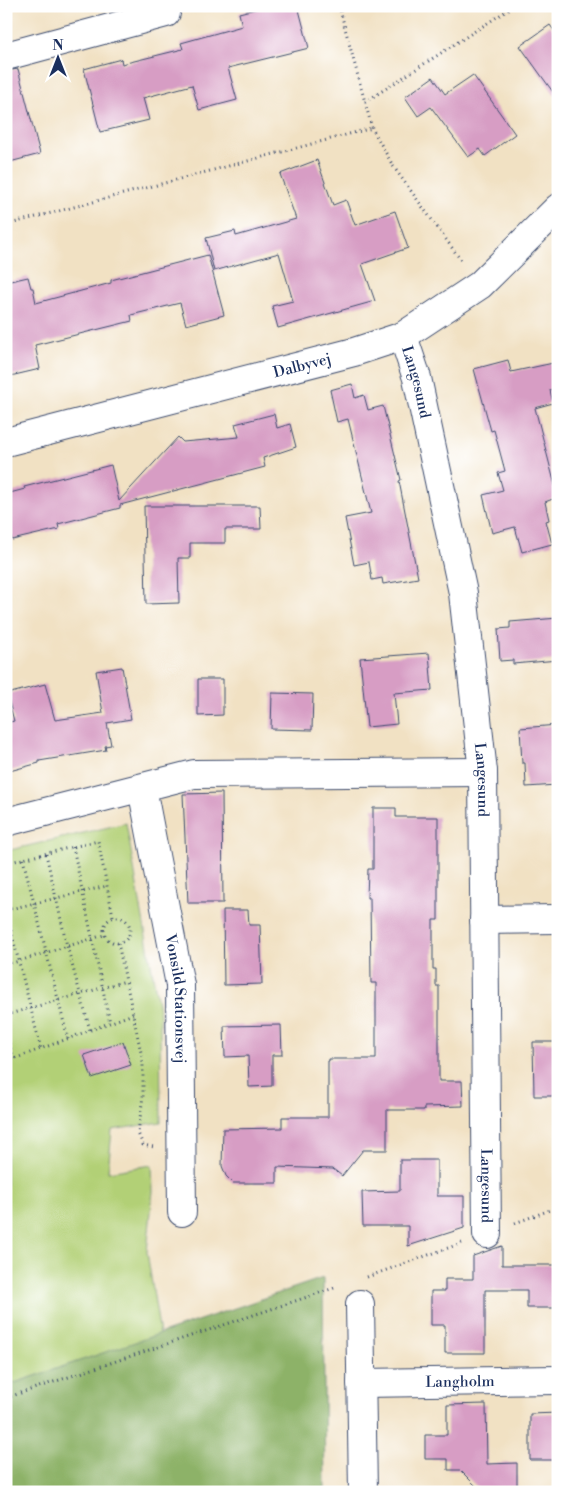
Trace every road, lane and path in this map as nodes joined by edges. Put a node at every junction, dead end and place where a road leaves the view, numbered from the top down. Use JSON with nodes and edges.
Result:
{"nodes":[{"id":1,"x":164,"y":6,"type":"edge"},
{"id":2,"x":339,"y":6,"type":"edge"},
{"id":3,"x":514,"y":6,"type":"edge"},
{"id":4,"x":6,"y":56,"type":"edge"},
{"id":5,"x":365,"y":102,"type":"junction"},
{"id":6,"x":372,"y":128,"type":"junction"},
{"id":7,"x":558,"y":208,"type":"edge"},
{"id":8,"x":6,"y":225,"type":"edge"},
{"id":9,"x":480,"y":285,"type":"junction"},
{"id":10,"x":403,"y":336,"type":"junction"},
{"id":11,"x":6,"y":442,"type":"edge"},
{"id":12,"x":483,"y":772,"type":"junction"},
{"id":13,"x":142,"y":788,"type":"junction"},
{"id":14,"x":6,"y":822,"type":"edge"},
{"id":15,"x":73,"y":847,"type":"junction"},
{"id":16,"x":46,"y":854,"type":"junction"},
{"id":17,"x":22,"y":859,"type":"junction"},
{"id":18,"x":6,"y":863,"type":"edge"},
{"id":19,"x":107,"y":886,"type":"junction"},
{"id":20,"x":82,"y":892,"type":"junction"},
{"id":21,"x":56,"y":899,"type":"junction"},
{"id":22,"x":34,"y":904,"type":"junction"},
{"id":23,"x":6,"y":911,"type":"edge"},
{"id":24,"x":114,"y":916,"type":"junction"},
{"id":25,"x":558,"y":919,"type":"edge"},
{"id":26,"x":484,"y":920,"type":"junction"},
{"id":27,"x":104,"y":934,"type":"junction"},
{"id":28,"x":92,"y":938,"type":"junction"},
{"id":29,"x":118,"y":943,"type":"junction"},
{"id":30,"x":67,"y":946,"type":"junction"},
{"id":31,"x":46,"y":952,"type":"junction"},
{"id":32,"x":19,"y":961,"type":"junction"},
{"id":33,"x":6,"y":965,"type":"edge"},
{"id":34,"x":126,"y":981,"type":"junction"},
{"id":35,"x":103,"y":987,"type":"junction"},
{"id":36,"x":80,"y":994,"type":"junction"},
{"id":37,"x":58,"y":1000,"type":"junction"},
{"id":38,"x":30,"y":1008,"type":"junction"},
{"id":39,"x":133,"y":1014,"type":"junction"},
{"id":40,"x":6,"y":1015,"type":"edge"},
{"id":41,"x":110,"y":1023,"type":"junction"},
{"id":42,"x":90,"y":1030,"type":"junction"},
{"id":43,"x":6,"y":1034,"type":"edge"},
{"id":44,"x":68,"y":1039,"type":"junction"},
{"id":45,"x":41,"y":1049,"type":"junction"},
{"id":46,"x":14,"y":1059,"type":"junction"},
{"id":47,"x":6,"y":1062,"type":"edge"},
{"id":48,"x":182,"y":1152,"type":"junction"},
{"id":49,"x":558,"y":1207,"type":"edge"},
{"id":50,"x":182,"y":1212,"type":"dead end"},
{"id":51,"x":486,"y":1234,"type":"junction"},
{"id":52,"x":354,"y":1290,"type":"junction"},
{"id":53,"x":558,"y":1380,"type":"edge"},
{"id":54,"x":361,"y":1383,"type":"junction"},
{"id":55,"x":6,"y":1398,"type":"edge"},
{"id":56,"x":363,"y":1492,"type":"edge"}],
"edges":[{"from":1,"to":4,"type":"street"},
{"from":2,"to":5,"type":"path"},
{"from":3,"to":5,"type":"path"},
{"from":5,"to":6,"type":"path"},
{"from":6,"to":8,"type":"path"},
{"from":6,"to":9,"type":"path"},
{"from":7,"to":9,"type":"street","name":"Dalbyvej"},
{"from":9,"to":10,"type":"street","name":"Dalbyvej"},
{"from":10,"to":11,"type":"street","name":"Dalbyvej"},
{"from":10,"to":12,"type":"street","name":"Langesund"},
{"from":12,"to":13,"type":"street"},
{"from":12,"to":26,"type":"street","name":"Langesund"},
{"from":13,"to":14,"type":"street"},
{"from":13,"to":48,"type":"street","name":"Vonsild Stationsvej"},
{"from":15,"to":16,"type":"path"},
{"from":15,"to":19,"type":"path"},
{"from":15,"to":20,"type":"path"},
{"from":16,"to":17,"type":"path"},
{"from":16,"to":21,"type":"path"},
{"from":17,"to":18,"type":"path"},
{"from":17,"to":22,"type":"path"},
{"from":19,"to":20,"type":"path"},
{"from":19,"to":24,"type":"path"},
{"from":20,"to":21,"type":"path"},
{"from":20,"to":28,"type":"path"},
{"from":21,"to":22,"type":"path"},
{"from":21,"to":30,"type":"path"},
{"from":22,"to":23,"type":"path"},
{"from":22,"to":31,"type":"path"},
{"from":23,"to":32,"type":"path"},
{"from":24,"to":27,"type":"path"},
{"from":24,"to":29,"type":"path"},
{"from":25,"to":26,"type":"street"},
{"from":26,"to":51,"type":"street","name":"Langesund"},
{"from":27,"to":28,"type":"path"},
{"from":27,"to":29,"type":"path"},
{"from":28,"to":30,"type":"path"},
{"from":28,"to":35,"type":"path"},
{"from":29,"to":34,"type":"path"},
{"from":30,"to":31,"type":"path"},
{"from":30,"to":36,"type":"path"},
{"from":31,"to":32,"type":"path"},
{"from":31,"to":37,"type":"path"},
{"from":32,"to":33,"type":"path"},
{"from":32,"to":38,"type":"path"},
{"from":34,"to":35,"type":"path"},
{"from":34,"to":39,"type":"path"},
{"from":35,"to":36,"type":"path"},
{"from":35,"to":41,"type":"path"},
{"from":36,"to":37,"type":"path"},
{"from":36,"to":42,"type":"path"},
{"from":37,"to":38,"type":"path"},
{"from":37,"to":44,"type":"path"},
{"from":38,"to":40,"type":"path"},
{"from":38,"to":45,"type":"path"},
{"from":39,"to":41,"type":"path"},
{"from":39,"to":48,"type":"path"},
{"from":41,"to":42,"type":"path"},
{"from":42,"to":44,"type":"path"},
{"from":43,"to":46,"type":"path"},
{"from":44,"to":45,"type":"path"},
{"from":45,"to":46,"type":"path"},
{"from":46,"to":47,"type":"path"},
{"from":48,"to":50,"type":"street","name":"Vonsild Stationsvej"},
{"from":49,"to":51,"type":"path"},
{"from":51,"to":52,"type":"path"},
{"from":52,"to":54,"type":"street"},
{"from":52,"to":55,"type":"path"},
{"from":53,"to":54,"type":"street","name":"Langholm"},
{"from":54,"to":56,"type":"street"}]}
